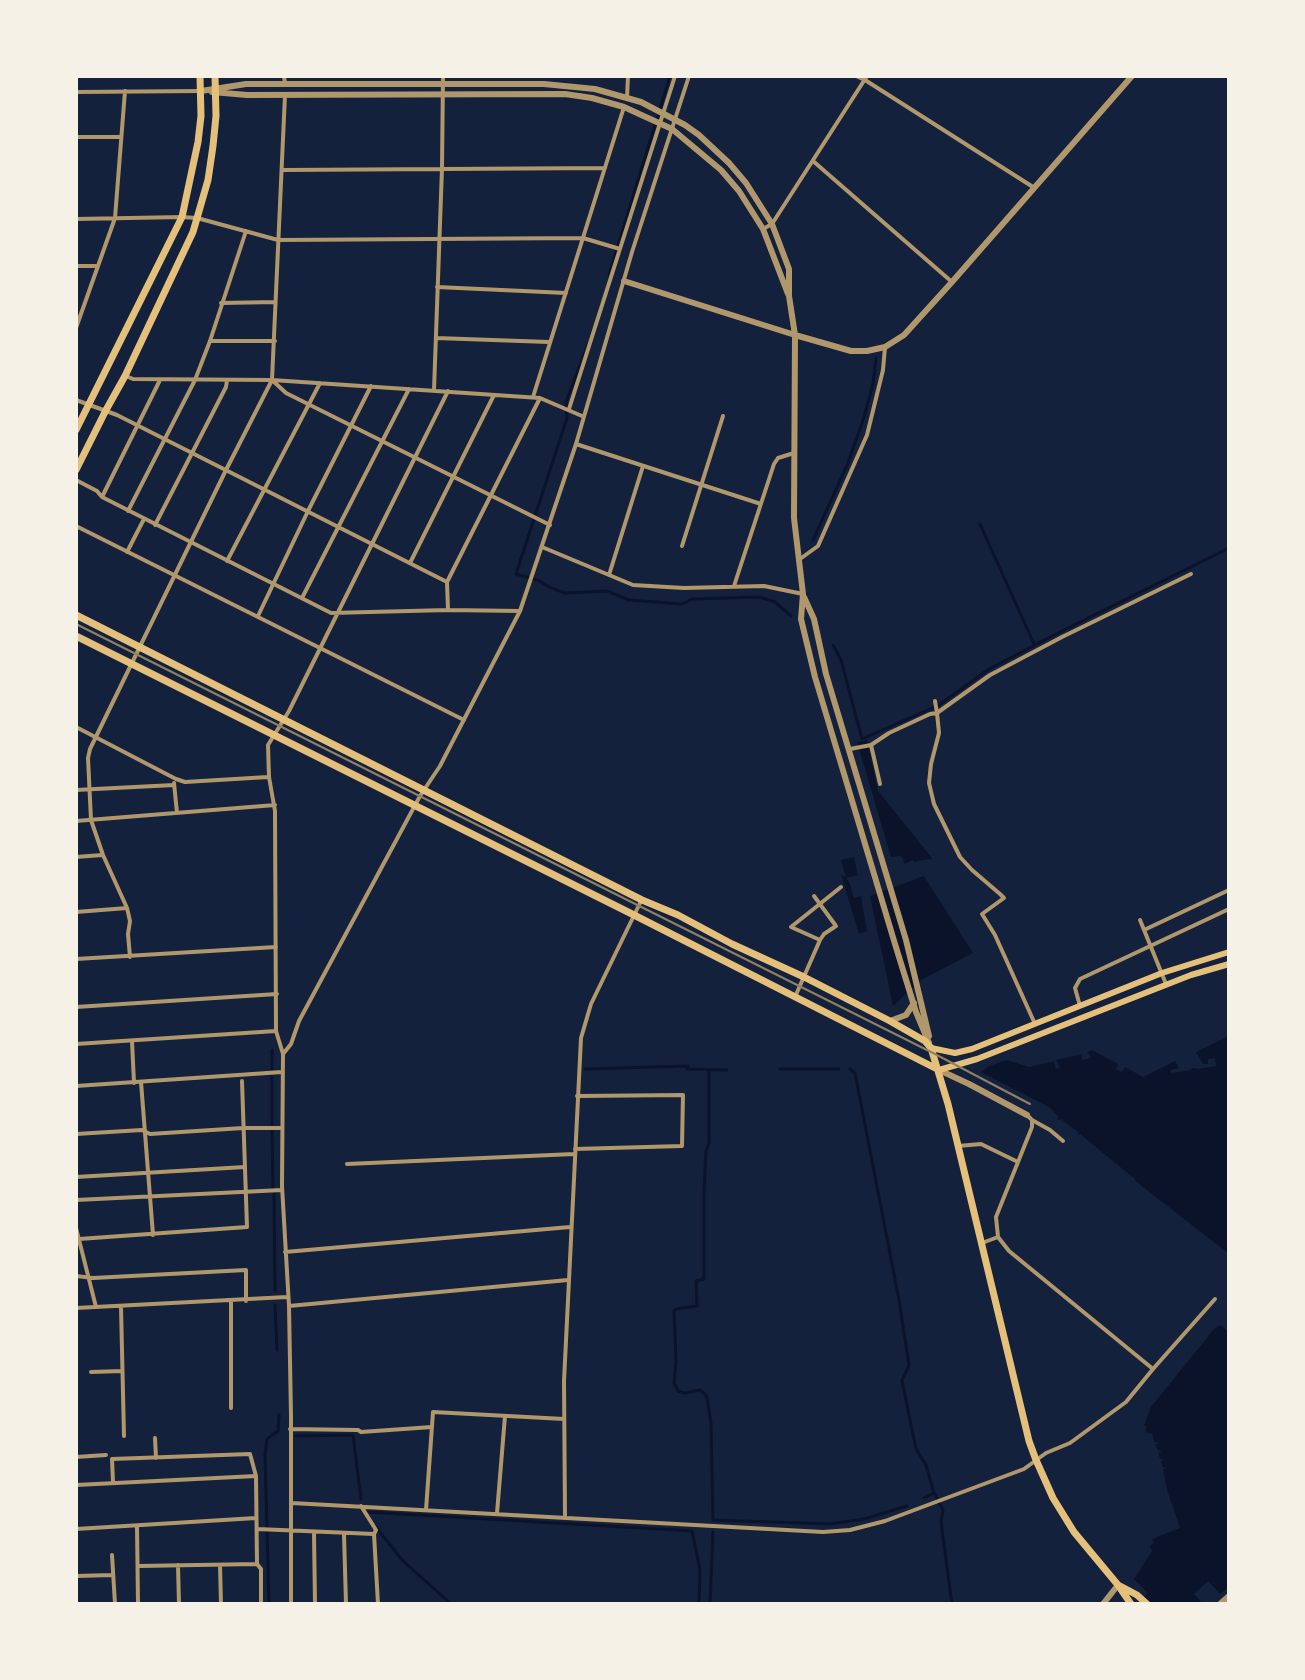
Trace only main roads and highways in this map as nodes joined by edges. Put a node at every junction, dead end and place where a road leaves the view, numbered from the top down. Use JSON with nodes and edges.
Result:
{"nodes":[{"id":1,"x":200,"y":76,"type":"edge"},
{"id":2,"x":215,"y":76,"type":"edge"},
{"id":3,"x":76,"y":430,"type":"edge"},
{"id":4,"x":76,"y":470,"type":"edge"},
{"id":5,"x":76,"y":615,"type":"edge"},
{"id":6,"x":76,"y":636,"type":"edge"},
{"id":7,"x":1229,"y":952,"type":"edge"},
{"id":8,"x":1229,"y":964,"type":"edge"},
{"id":9,"x":931,"y":1048,"type":"junction"},
{"id":10,"x":939,"y":1070,"type":"junction"},
{"id":11,"x":1118,"y":1585,"type":"junction"},
{"id":12,"x":1143,"y":1601,"type":"edge"},
{"id":13,"x":1131,"y":1604,"type":"edge"}],
"edges":[{"from":1,"to":3,"type":"main road"},
{"from":2,"to":4,"type":"main road"},
{"from":5,"to":9,"type":"main road"},
{"from":6,"to":10,"type":"main road"},
{"from":7,"to":9,"type":"main road"},
{"from":8,"to":10,"type":"main road"},
{"from":9,"to":10,"type":"main road"},
{"from":10,"to":11,"type":"main road"},
{"from":11,"to":12,"type":"main road"},
{"from":11,"to":13,"type":"main road"}]}
